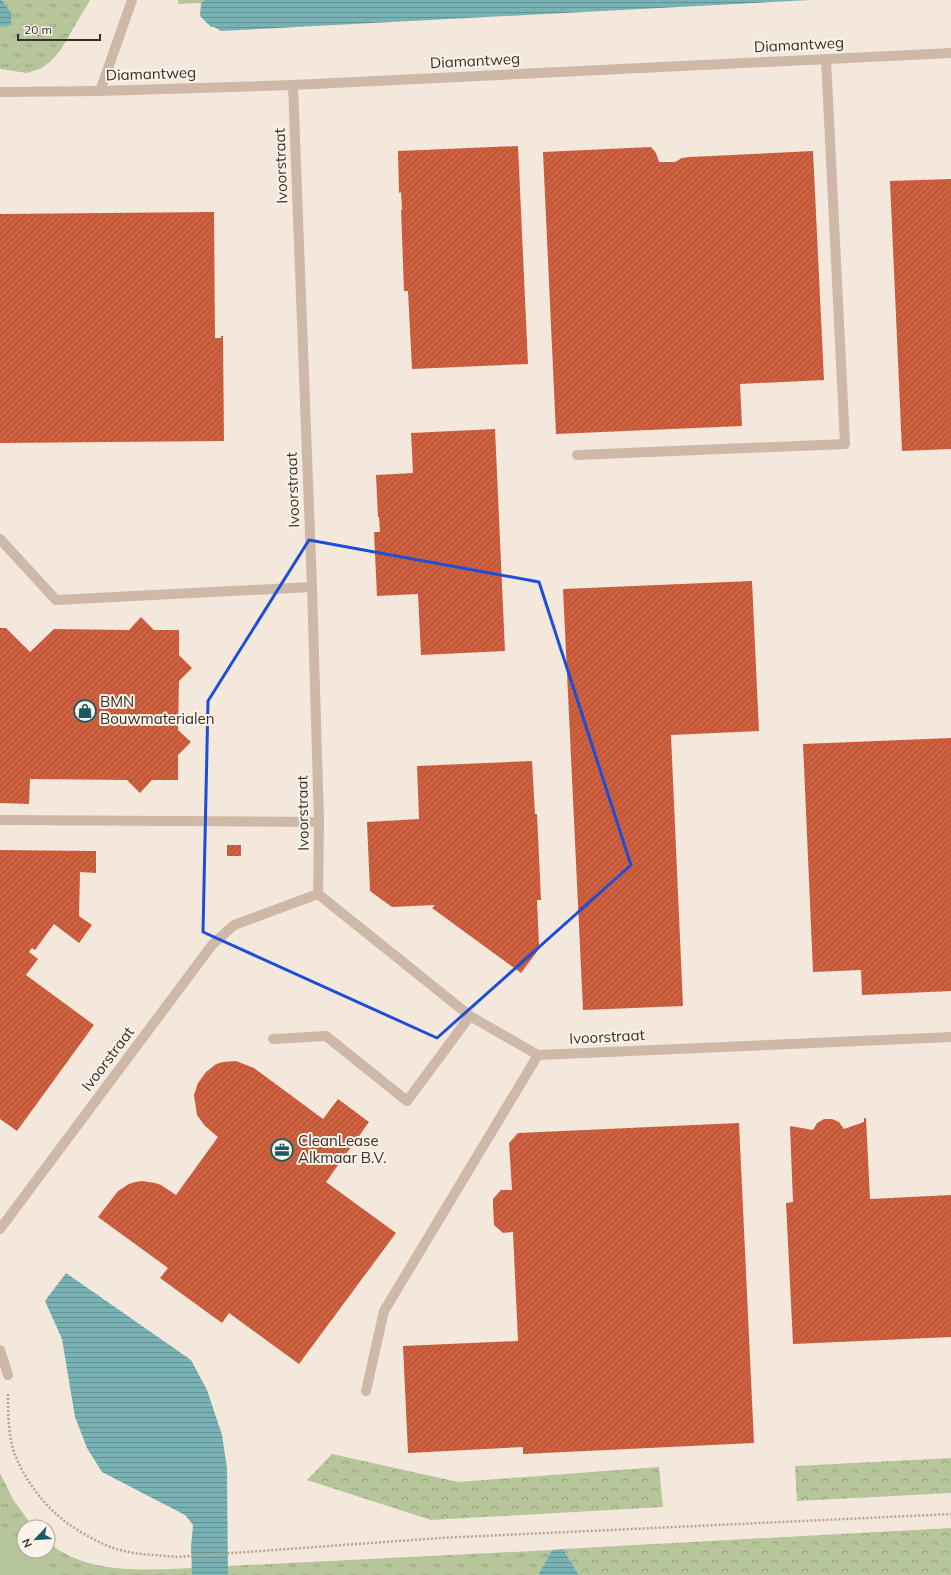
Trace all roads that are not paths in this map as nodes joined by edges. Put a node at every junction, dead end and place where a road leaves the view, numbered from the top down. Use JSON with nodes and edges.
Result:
{"nodes":[{"id":1,"x":132,"y":0,"type":"edge"},
{"id":2,"x":951,"y":54,"type":"edge"},
{"id":3,"x":826,"y":59,"type":"junction"},
{"id":4,"x":293,"y":85,"type":"junction"},
{"id":5,"x":100,"y":91,"type":"junction"},
{"id":6,"x":0,"y":92,"type":"edge"},
{"id":7,"x":577,"y":455,"type":"dead end"},
{"id":8,"x":0,"y":539,"type":"edge"},
{"id":9,"x":312,"y":587,"type":"junction"},
{"id":10,"x":0,"y":820,"type":"edge"},
{"id":11,"x":319,"y":822,"type":"junction"},
{"id":12,"x":318,"y":894,"type":"junction"},
{"id":13,"x":470,"y":1016,"type":"junction"},
{"id":14,"x":951,"y":1037,"type":"edge"},
{"id":15,"x":273,"y":1039,"type":"dead end"},
{"id":16,"x":538,"y":1055,"type":"junction"},
{"id":17,"x":0,"y":1229,"type":"edge"},
{"id":18,"x":0,"y":1350,"type":"edge"},
{"id":19,"x":8,"y":1376,"type":"road end"},
{"id":20,"x":366,"y":1390,"type":"dead end"}],
"edges":[{"from":1,"to":5,"type":"street"},
{"from":2,"to":3,"type":"street","name":"Diamantweg"},
{"from":3,"to":4,"type":"street","name":"Diamantweg"},
{"from":3,"to":7,"type":"street"},
{"from":4,"to":5,"type":"street","name":"Diamantweg"},
{"from":4,"to":9,"type":"street","name":"Ivoorstraat"},
{"from":5,"to":6,"type":"street","name":"Diamantweg"},
{"from":8,"to":9,"type":"street"},
{"from":9,"to":11,"type":"street","name":"Ivoorstraat"},
{"from":10,"to":11,"type":"street"},
{"from":11,"to":12,"type":"street","name":"Ivoorstraat"},
{"from":12,"to":13,"type":"street"},
{"from":12,"to":17,"type":"street","name":"Ivoorstraat"},
{"from":13,"to":15,"type":"street"},
{"from":13,"to":16,"type":"street"},
{"from":14,"to":16,"type":"street","name":"Ivoorstraat"},
{"from":16,"to":20,"type":"street"},
{"from":18,"to":19,"type":"street"}]}
